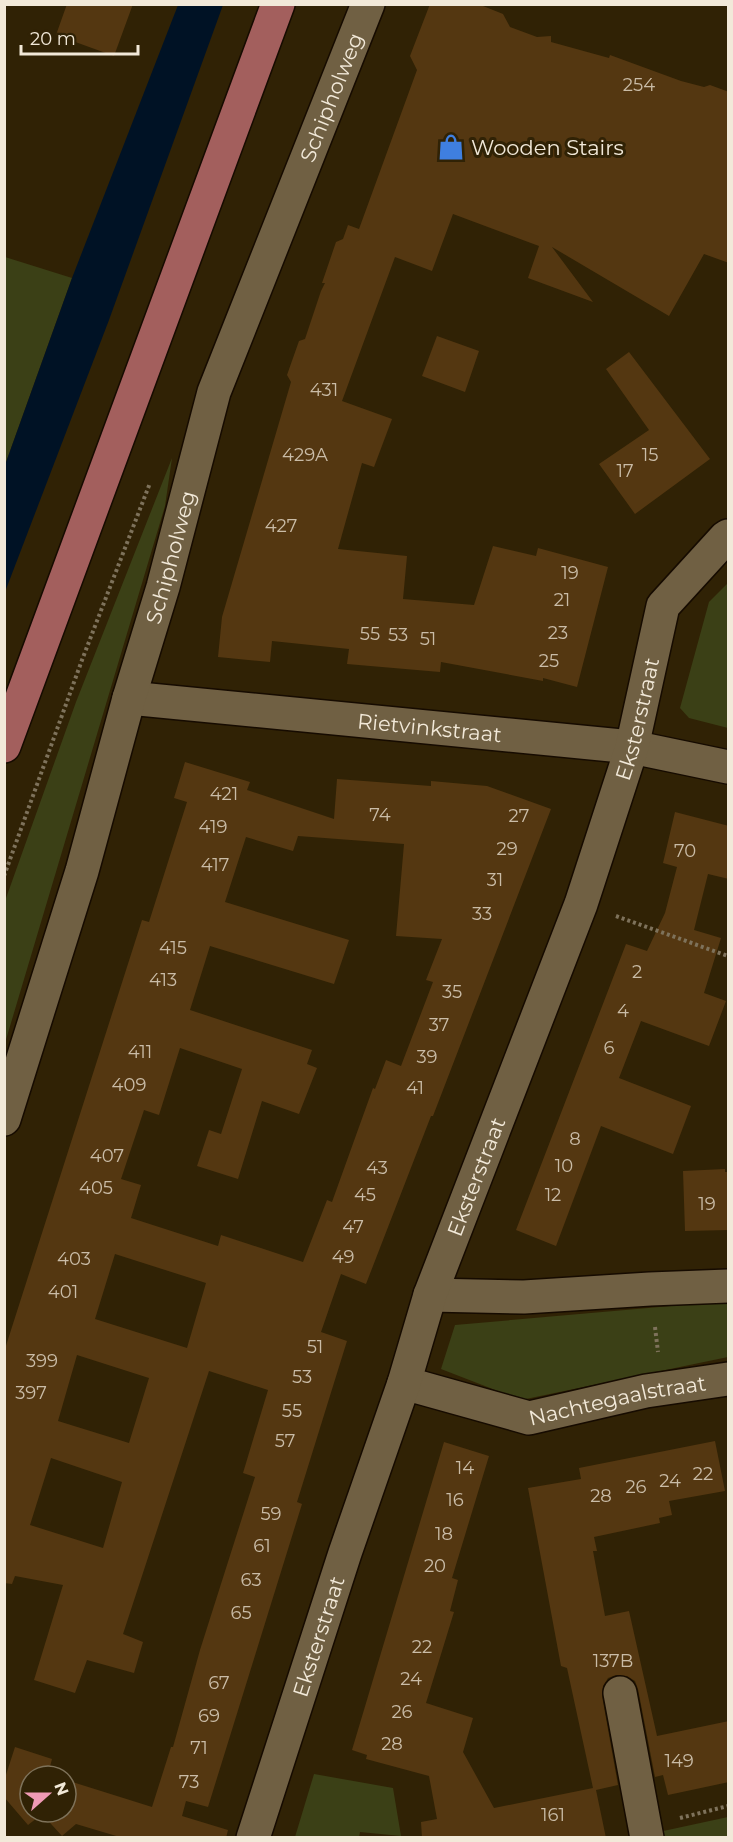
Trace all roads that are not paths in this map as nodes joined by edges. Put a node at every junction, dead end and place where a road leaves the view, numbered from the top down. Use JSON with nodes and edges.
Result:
{"nodes":[{"id":1,"x":278,"y":4,"type":"edge"},
{"id":2,"x":368,"y":4,"type":"edge"},
{"id":3,"x":729,"y":536,"type":"edge"},
{"id":4,"x":129,"y":698,"type":"junction"},
{"id":5,"x":4,"y":746,"type":"edge"},
{"id":6,"x":632,"y":747,"type":"junction"},
{"id":7,"x":729,"y":767,"type":"edge"},
{"id":8,"x":4,"y":1119,"type":"edge"},
{"id":9,"x":729,"y":1286,"type":"edge"},
{"id":10,"x":430,"y":1295,"type":"junction"},
{"id":11,"x":729,"y":1379,"type":"edge"},
{"id":12,"x":404,"y":1383,"type":"junction"},
{"id":13,"x":620,"y":1693,"type":"dead end"},
{"id":14,"x":646,"y":1832,"type":"edge"},
{"id":15,"x":253,"y":1838,"type":"edge"}],
"edges":[{"from":1,"to":5,"type":"main road"},
{"from":2,"to":4,"type":"street","name":"Schipholweg"},
{"from":3,"to":6,"type":"street","name":"Eksterstraat"},
{"from":4,"to":6,"type":"street","name":"Rietvinkstraat"},
{"from":4,"to":8,"type":"street","name":"Schipholweg"},
{"from":6,"to":7,"type":"street","name":"Rietvinkstraat"},
{"from":6,"to":10,"type":"street","name":"Eksterstraat"},
{"from":9,"to":10,"type":"street"},
{"from":10,"to":12,"type":"street","name":"Eksterstraat"},
{"from":11,"to":12,"type":"street","name":"Nachtegaalstraat"},
{"from":12,"to":15,"type":"street","name":"Eksterstraat"},
{"from":13,"to":14,"type":"street"}]}
